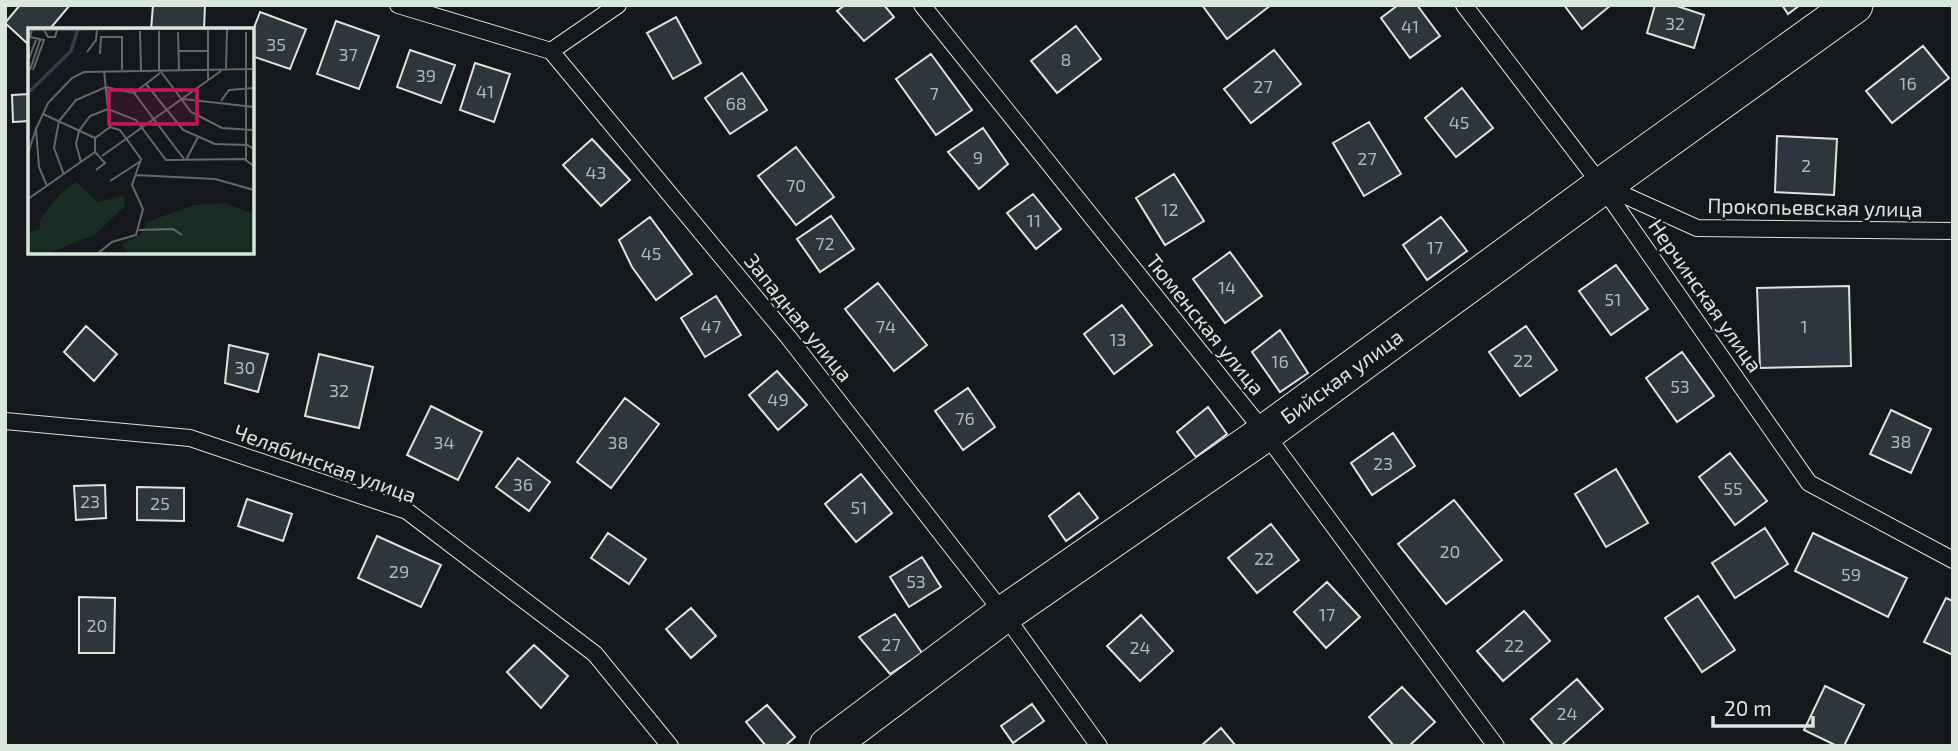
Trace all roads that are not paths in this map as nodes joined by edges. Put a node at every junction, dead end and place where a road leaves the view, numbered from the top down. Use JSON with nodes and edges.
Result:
{"nodes":[{"id":1,"x":398,"y":5,"type":"edge"},
{"id":2,"x":618,"y":5,"type":"edge"},
{"id":3,"x":922,"y":5,"type":"edge"},
{"id":4,"x":1464,"y":5,"type":"edge"},
{"id":5,"x":1853,"y":5,"type":"edge"},
{"id":6,"x":551,"y":51,"type":"junction"},
{"id":7,"x":1602,"y":186,"type":"junction"},
{"id":8,"x":1953,"y":231,"type":"edge"},
{"id":9,"x":5,"y":421,"type":"edge"},
{"id":10,"x":1265,"y":433,"type":"junction"},
{"id":11,"x":1953,"y":560,"type":"edge"},
{"id":12,"x":1004,"y":614,"type":"junction"},
{"id":13,"x":670,"y":746,"type":"edge"},
{"id":14,"x":828,"y":746,"type":"edge"},
{"id":15,"x":1099,"y":746,"type":"edge"},
{"id":16,"x":1496,"y":746,"type":"edge"}],
"edges":[{"from":1,"to":6,"type":"lane"},
{"from":2,"to":6,"type":"lane"},
{"from":3,"to":10,"type":"lane","name":"Тюменская улица"},
{"from":4,"to":7,"type":"lane","name":"Нерчинская улица"},
{"from":5,"to":7,"type":"street","name":"Бийская улица"},
{"from":6,"to":12,"type":"lane","name":"Западная улица"},
{"from":7,"to":8,"type":"lane","name":"Прокопьевская улица"},
{"from":7,"to":10,"type":"street","name":"Бийская улица"},
{"from":7,"to":11,"type":"lane","name":"Нерчинская улица"},
{"from":9,"to":13,"type":"lane","name":"Челябинская улица"},
{"from":10,"to":12,"type":"street","name":"Бийская улица"},
{"from":10,"to":16,"type":"lane","name":"Тюменская улица"},
{"from":12,"to":14,"type":"street","name":"Бийская улица"},
{"from":12,"to":15,"type":"lane","name":"Западная улица"}]}
